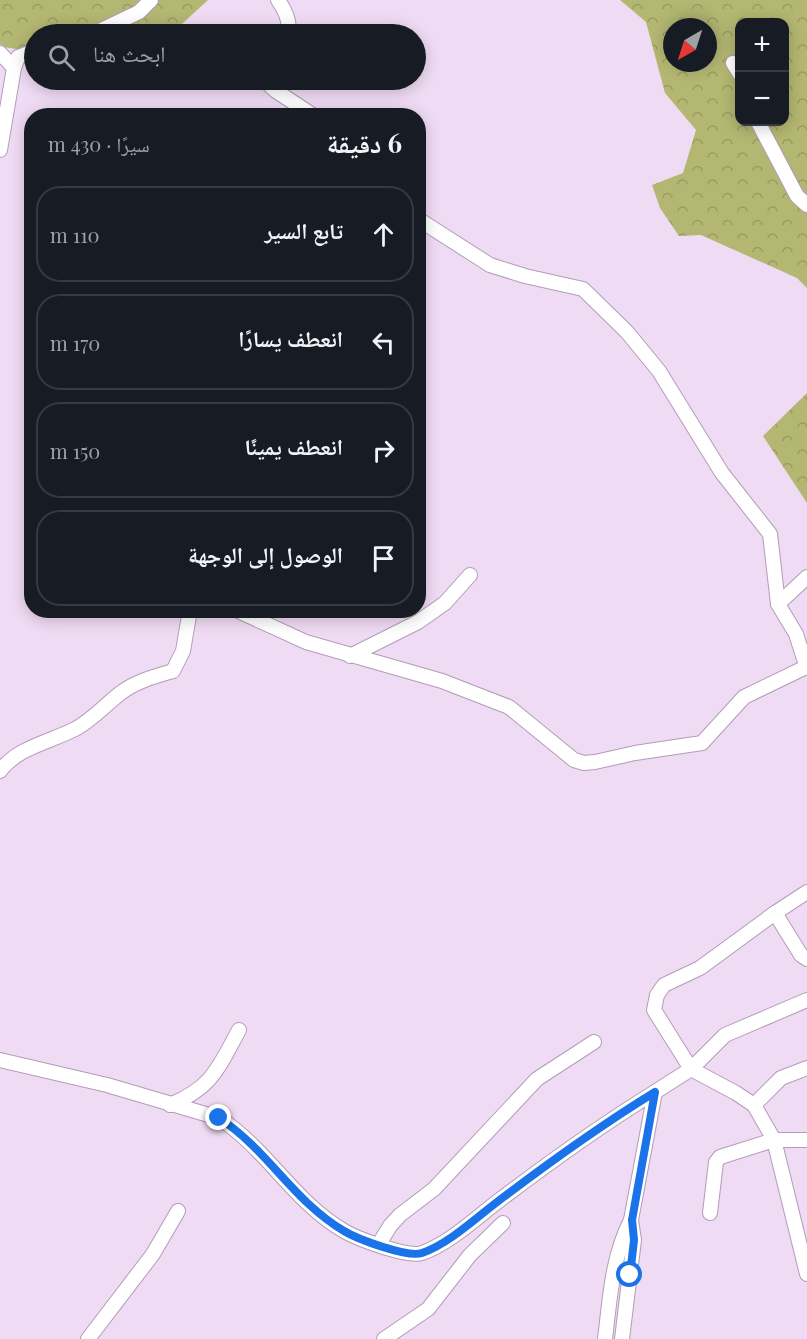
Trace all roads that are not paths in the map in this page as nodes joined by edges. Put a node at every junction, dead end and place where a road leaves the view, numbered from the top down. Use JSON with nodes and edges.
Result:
{"nodes":[{"id":1,"x":151,"y":0,"type":"edge"},
{"id":2,"x":279,"y":0,"type":"edge"},
{"id":3,"x":114,"y":24,"type":"edge"},
{"id":4,"x":288,"y":24,"type":"edge"},
{"id":5,"x":0,"y":53,"type":"edge"},
{"id":6,"x":24,"y":55,"type":"edge"},
{"id":7,"x":14,"y":68,"type":"junction"},
{"id":8,"x":275,"y":90,"type":"edge"},
{"id":9,"x":302,"y":108,"type":"edge"},
{"id":10,"x":760,"y":126,"type":"edge"},
{"id":11,"x":0,"y":150,"type":"edge"},
{"id":12,"x":807,"y":205,"type":"edge"},
{"id":13,"x":426,"y":224,"type":"edge"},
{"id":14,"x":470,"y":575,"type":"dead end"},
{"id":15,"x":807,"y":577,"type":"edge"},
{"id":16,"x":778,"y":604,"type":"junction"},
{"id":17,"x":426,"y":616,"type":"edge"},
{"id":18,"x":189,"y":618,"type":"edge"},
{"id":19,"x":254,"y":618,"type":"edge"},
{"id":20,"x":424,"y":618,"type":"edge"},
{"id":21,"x":350,"y":656,"type":"junction"},
{"id":22,"x":807,"y":668,"type":"edge"},
{"id":23,"x":2,"y":763,"type":"edge"},
{"id":24,"x":807,"y":892,"type":"edge"},
{"id":25,"x":775,"y":913,"type":"junction"},
{"id":26,"x":807,"y":959,"type":"edge"},
{"id":27,"x":807,"y":1000,"type":"edge"},
{"id":28,"x":239,"y":1030,"type":"dead end"},
{"id":29,"x":594,"y":1042,"type":"dead end"},
{"id":30,"x":0,"y":1060,"type":"edge"},
{"id":31,"x":807,"y":1068,"type":"edge"},
{"id":32,"x":691,"y":1069,"type":"junction"},
{"id":33,"x":655,"y":1092,"type":"junction"},
{"id":34,"x":170,"y":1104,"type":"junction"},
{"id":35,"x":754,"y":1105,"type":"junction"},
{"id":36,"x":774,"y":1140,"type":"junction"},
{"id":37,"x":807,"y":1140,"type":"edge"},
{"id":38,"x":178,"y":1211,"type":"dead end"},
{"id":39,"x":710,"y":1213,"type":"dead end"},
{"id":40,"x":632,"y":1220,"type":"junction"},
{"id":41,"x":503,"y":1223,"type":"dead end"},
{"id":42,"x":379,"y":1244,"type":"junction"},
{"id":43,"x":807,"y":1274,"type":"edge"},
{"id":44,"x":88,"y":1339,"type":"edge"},
{"id":45,"x":384,"y":1339,"type":"edge"},
{"id":46,"x":605,"y":1339,"type":"edge"},
{"id":47,"x":622,"y":1339,"type":"edge"}],
"edges":[{"from":1,"to":3,"type":"street"},
{"from":2,"to":4,"type":"street"},
{"from":5,"to":7,"type":"street"},
{"from":6,"to":7,"type":"street"},
{"from":7,"to":11,"type":"street"},
{"from":8,"to":9,"type":"street"},
{"from":10,"to":12,"type":"street"},
{"from":13,"to":16,"type":"street"},
{"from":14,"to":17,"type":"street"},
{"from":15,"to":16,"type":"street"},
{"from":16,"to":22,"type":"street"},
{"from":18,"to":23,"type":"street"},
{"from":19,"to":21,"type":"street"},
{"from":20,"to":21,"type":"street"},
{"from":21,"to":22,"type":"street"},
{"from":24,"to":25,"type":"street"},
{"from":25,"to":26,"type":"street"},
{"from":25,"to":32,"type":"street"},
{"from":27,"to":32,"type":"street"},
{"from":28,"to":34,"type":"street"},
{"from":29,"to":42,"type":"street"},
{"from":30,"to":34,"type":"street"},
{"from":31,"to":35,"type":"street"},
{"from":32,"to":33,"type":"street"},
{"from":32,"to":35,"type":"street"},
{"from":33,"to":40,"type":"street"},
{"from":33,"to":42,"type":"street"},
{"from":34,"to":42,"type":"street"},
{"from":35,"to":36,"type":"street"},
{"from":36,"to":37,"type":"street"},
{"from":36,"to":39,"type":"street"},
{"from":36,"to":43,"type":"street"},
{"from":38,"to":44,"type":"street"},
{"from":40,"to":46,"type":"street"},
{"from":40,"to":47,"type":"street"},
{"from":41,"to":45,"type":"street"}]}
